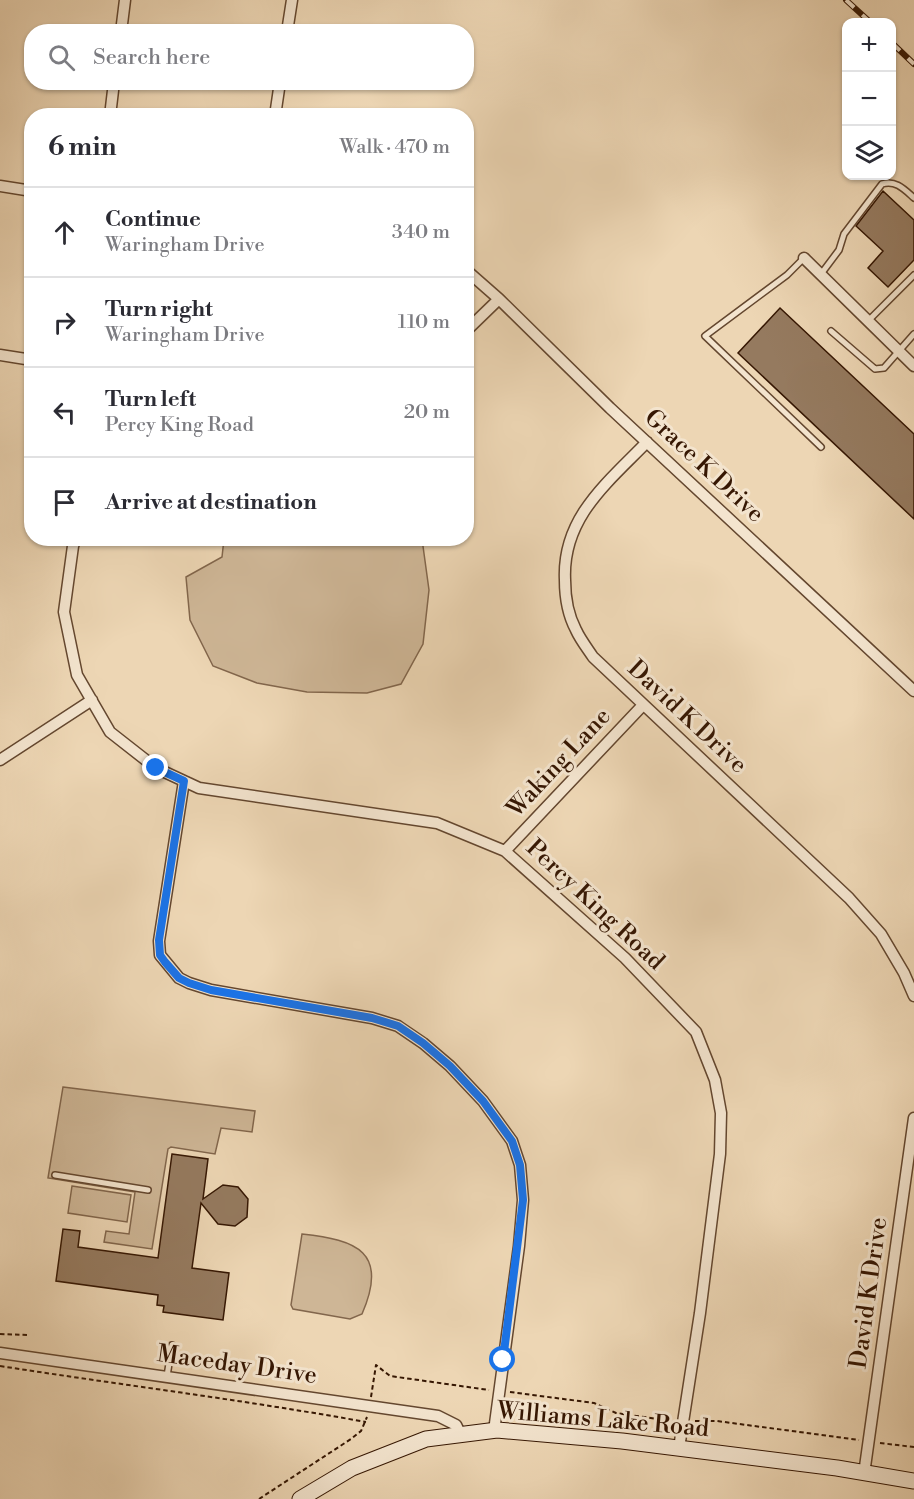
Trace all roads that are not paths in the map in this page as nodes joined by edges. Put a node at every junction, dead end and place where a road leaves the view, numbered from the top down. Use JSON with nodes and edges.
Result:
{"nodes":[{"id":1,"x":125,"y":0,"type":"edge"},
{"id":2,"x":292,"y":0,"type":"edge"},
{"id":3,"x":121,"y":24,"type":"edge"},
{"id":4,"x":288,"y":24,"type":"edge"},
{"id":5,"x":113,"y":90,"type":"edge"},
{"id":6,"x":279,"y":90,"type":"edge"},
{"id":7,"x":111,"y":108,"type":"edge"},
{"id":8,"x":276,"y":108,"type":"edge"},
{"id":9,"x":0,"y":186,"type":"edge"},
{"id":10,"x":24,"y":189,"type":"edge"},
{"id":11,"x":914,"y":198,"type":"edge"},
{"id":12,"x":804,"y":258,"type":"joint"},
{"id":13,"x":820,"y":274,"type":"junction"},
{"id":14,"x":914,"y":275,"type":"edge"},
{"id":15,"x":474,"y":277,"type":"edge"},
{"id":16,"x":499,"y":299,"type":"junction"},
{"id":17,"x":868,"y":321,"type":"junction"},
{"id":18,"x":474,"y":323,"type":"edge"},
{"id":19,"x":831,"y":331,"type":"dead end"},
{"id":20,"x":914,"y":334,"type":"edge"},
{"id":21,"x":899,"y":351,"type":"junction"},
{"id":22,"x":0,"y":355,"type":"edge"},
{"id":23,"x":24,"y":359,"type":"edge"},
{"id":24,"x":914,"y":366,"type":"edge"},
{"id":25,"x":647,"y":442,"type":"junction"},
{"id":26,"x":821,"y":447,"type":"dead end"},
{"id":27,"x":73,"y":546,"type":"edge"},
{"id":28,"x":914,"y":691,"type":"edge"},
{"id":29,"x":92,"y":700,"type":"junction"},
{"id":30,"x":643,"y":705,"type":"junction"},
{"id":31,"x":0,"y":760,"type":"edge"},
{"id":32,"x":184,"y":781,"type":"junction"},
{"id":33,"x":505,"y":851,"type":"junction"},
{"id":34,"x":914,"y":996,"type":"edge"},
{"id":35,"x":914,"y":1118,"type":"edge"},
{"id":36,"x":55,"y":1175,"type":"dead end"},
{"id":37,"x":148,"y":1190,"type":"dead end"},
{"id":38,"x":172,"y":1345,"type":"dead end"},
{"id":39,"x":0,"y":1353,"type":"edge"},
{"id":40,"x":167,"y":1377,"type":"junction"},
{"id":41,"x":494,"y":1431,"type":"junction"},
{"id":42,"x":461,"y":1435,"type":"junction"},
{"id":43,"x":679,"y":1448,"type":"junction"},
{"id":44,"x":864,"y":1474,"type":"junction"},
{"id":45,"x":914,"y":1481,"type":"edge"},
{"id":46,"x":300,"y":1499,"type":"edge"}],
"edges":[{"from":1,"to":3,"type":"street"},
{"from":2,"to":4,"type":"street"},
{"from":5,"to":7,"type":"street"},
{"from":6,"to":8,"type":"street"},
{"from":9,"to":10,"type":"street"},
{"from":11,"to":13,"type":"lane"},
{"from":12,"to":13,"type":"street"},
{"from":12,"to":26,"type":"lane"},
{"from":13,"to":17,"type":"street"},
{"from":14,"to":17,"type":"lane"},
{"from":15,"to":16,"type":"street","name":"Grace K Drive"},
{"from":16,"to":18,"type":"street"},
{"from":16,"to":25,"type":"street","name":"Grace K Drive"},
{"from":17,"to":21,"type":"street"},
{"from":19,"to":21,"type":"lane"},
{"from":20,"to":21,"type":"lane"},
{"from":21,"to":24,"type":"street"},
{"from":22,"to":23,"type":"street"},
{"from":25,"to":28,"type":"street","name":"Grace K Drive"},
{"from":25,"to":30,"type":"street","name":"David K Drive"},
{"from":27,"to":29,"type":"street","name":"Percy King Road"},
{"from":29,"to":31,"type":"street"},
{"from":29,"to":32,"type":"street","name":"Percy King Road"},
{"from":30,"to":33,"type":"street","name":"Waking Lane"},
{"from":30,"to":34,"type":"street","name":"David K Drive"},
{"from":32,"to":33,"type":"street","name":"Percy King Road"},
{"from":32,"to":41,"type":"street"},
{"from":33,"to":43,"type":"street","name":"Percy King Road"},
{"from":35,"to":44,"type":"street","name":"David K Drive"},
{"from":36,"to":37,"type":"lane"},
{"from":38,"to":40,"type":"lane"},
{"from":39,"to":40,"type":"street","name":"Maceday Drive"},
{"from":40,"to":42,"type":"street","name":"Maceday Drive"},
{"from":41,"to":42,"type":"main road","name":"Williams Lake Road"},
{"from":41,"to":43,"type":"main road","name":"Williams Lake Road"},
{"from":42,"to":46,"type":"main road","name":"Williams Lake Road"},
{"from":43,"to":44,"type":"main road","name":"Williams Lake Road"},
{"from":44,"to":45,"type":"main road","name":"Williams Lake Road"}]}
